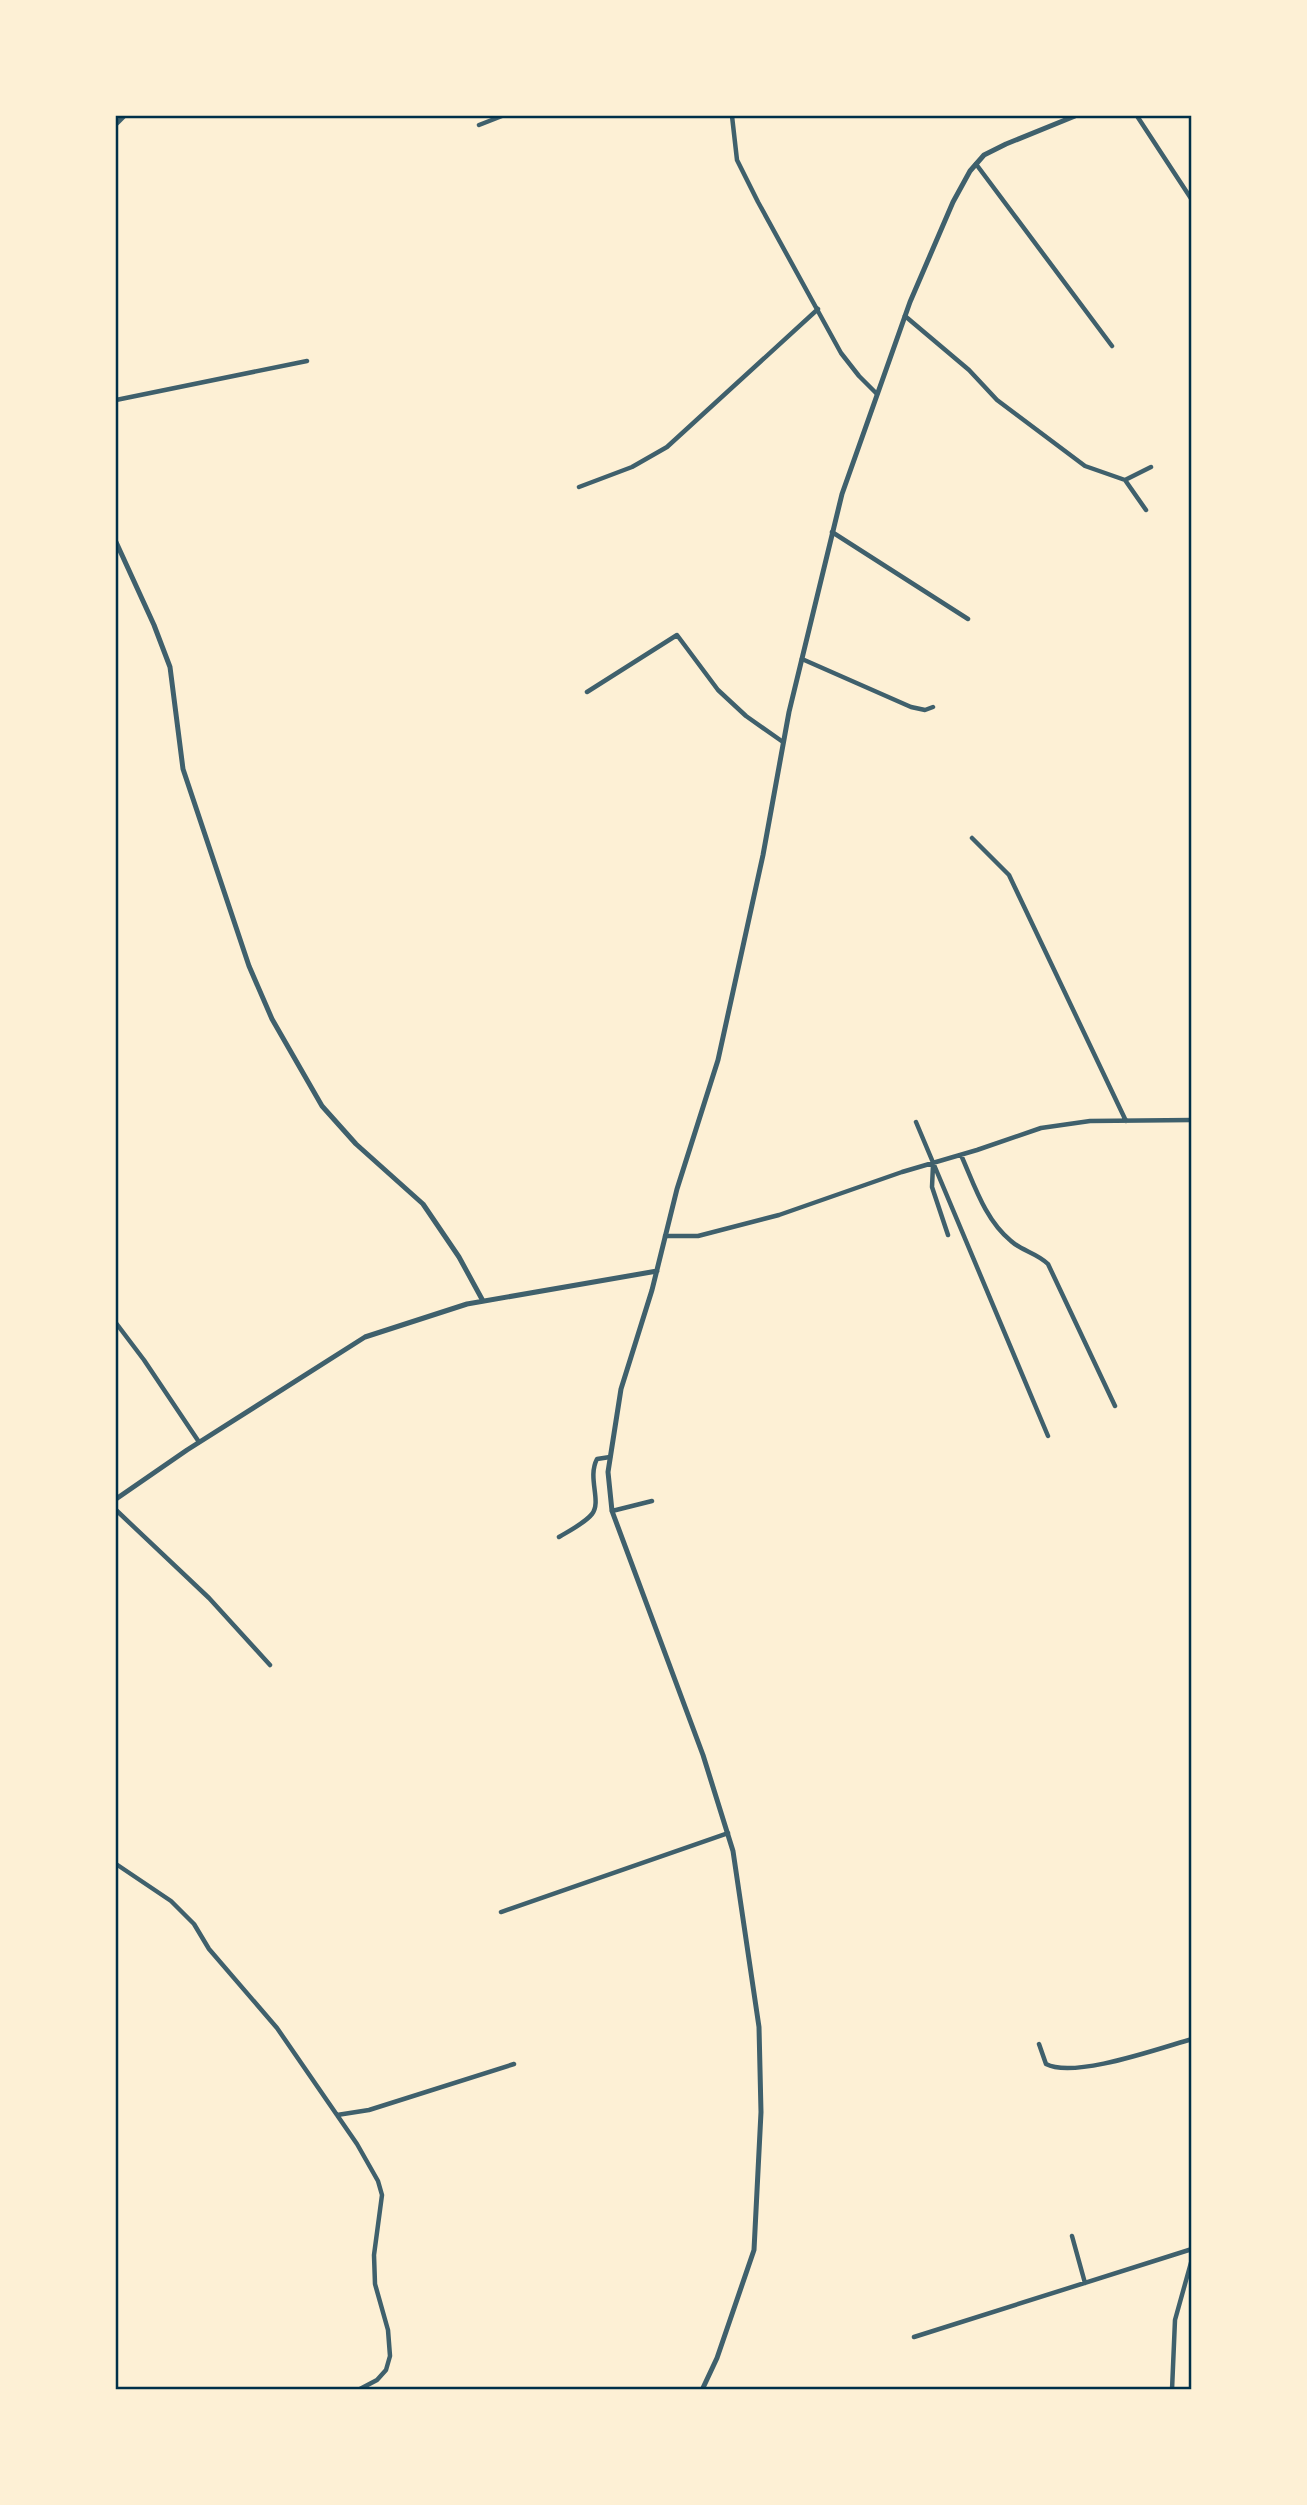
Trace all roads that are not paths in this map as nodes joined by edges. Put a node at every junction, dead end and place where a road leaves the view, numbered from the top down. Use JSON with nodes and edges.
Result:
{"nodes":[{"id":1,"x":124,"y":116,"type":"edge"},
{"id":2,"x":502,"y":116,"type":"edge"},
{"id":3,"x":732,"y":116,"type":"edge"},
{"id":4,"x":1075,"y":116,"type":"edge"},
{"id":5,"x":1137,"y":116,"type":"edge"},
{"id":6,"x":116,"y":124,"type":"edge"},
{"id":7,"x":479,"y":125,"type":"dead end"},
{"id":8,"x":976,"y":164,"type":"junction"},
{"id":9,"x":1192,"y":200,"type":"edge"},
{"id":10,"x":818,"y":309,"type":"junction"},
{"id":11,"x":905,"y":316,"type":"junction"},
{"id":12,"x":1112,"y":346,"type":"dead end"},
{"id":13,"x":307,"y":360,"type":"dead end"},
{"id":14,"x":877,"y":394,"type":"junction"},
{"id":15,"x":116,"y":400,"type":"edge"},
{"id":16,"x":1151,"y":467,"type":"dead end"},
{"id":17,"x":1125,"y":480,"type":"junction"},
{"id":18,"x":579,"y":487,"type":"dead end"},
{"id":19,"x":1146,"y":510,"type":"dead end"},
{"id":20,"x":832,"y":533,"type":"junction"},
{"id":21,"x":116,"y":542,"type":"edge"},
{"id":22,"x":968,"y":619,"type":"dead end"},
{"id":23,"x":802,"y":659,"type":"junction"},
{"id":24,"x":587,"y":691,"type":"dead end"},
{"id":25,"x":933,"y":708,"type":"dead end"},
{"id":26,"x":783,"y":742,"type":"junction"},
{"id":27,"x":972,"y":838,"type":"dead end"},
{"id":28,"x":1192,"y":1120,"type":"edge"},
{"id":29,"x":1126,"y":1121,"type":"junction"},
{"id":30,"x":916,"y":1122,"type":"dead end"},
{"id":31,"x":961,"y":1155,"type":"junction"},
{"id":32,"x":933,"y":1163,"type":"junction"},
{"id":33,"x":948,"y":1235,"type":"dead end"},
{"id":34,"x":665,"y":1236,"type":"junction"},
{"id":35,"x":657,"y":1271,"type":"junction"},
{"id":36,"x":483,"y":1301,"type":"junction"},
{"id":37,"x":116,"y":1323,"type":"edge"},
{"id":38,"x":1115,"y":1406,"type":"dead end"},
{"id":39,"x":1048,"y":1436,"type":"dead end"},
{"id":40,"x":200,"y":1442,"type":"junction"},
{"id":41,"x":610,"y":1457,"type":"junction"},
{"id":42,"x":116,"y":1499,"type":"edge"},
{"id":43,"x":652,"y":1501,"type":"dead end"},
{"id":44,"x":116,"y":1510,"type":"edge"},
{"id":45,"x":612,"y":1511,"type":"junction"},
{"id":46,"x":559,"y":1537,"type":"dead end"},
{"id":47,"x":270,"y":1665,"type":"dead end"},
{"id":48,"x":727,"y":1833,"type":"junction"},
{"id":49,"x":116,"y":1864,"type":"edge"},
{"id":50,"x":501,"y":1912,"type":"dead end"},
{"id":51,"x":1192,"y":2039,"type":"edge"},
{"id":52,"x":1039,"y":2044,"type":"dead end"},
{"id":53,"x":514,"y":2064,"type":"dead end"},
{"id":54,"x":337,"y":2115,"type":"junction"},
{"id":55,"x":1072,"y":2236,"type":"dead end"},
{"id":56,"x":1192,"y":2249,"type":"edge"},
{"id":57,"x":1192,"y":2259,"type":"edge"},
{"id":58,"x":1085,"y":2283,"type":"junction"},
{"id":59,"x":914,"y":2337,"type":"dead end"},
{"id":60,"x":358,"y":2389,"type":"edge"},
{"id":61,"x":702,"y":2389,"type":"edge"},
{"id":62,"x":1172,"y":2389,"type":"edge"}],
"edges":[{"from":1,"to":6,"type":"street"},
{"from":2,"to":7,"type":"street"},
{"from":3,"to":10,"type":"street"},
{"from":4,"to":8,"type":"street"},
{"from":5,"to":9,"type":"street"},
{"from":8,"to":11,"type":"street"},
{"from":8,"to":12,"type":"street"},
{"from":10,"to":14,"type":"street"},
{"from":10,"to":18,"type":"street"},
{"from":11,"to":14,"type":"street"},
{"from":11,"to":17,"type":"street"},
{"from":13,"to":15,"type":"street"},
{"from":14,"to":20,"type":"street"},
{"from":16,"to":17,"type":"street"},
{"from":17,"to":19,"type":"street"},
{"from":20,"to":22,"type":"street"},
{"from":20,"to":23,"type":"street"},
{"from":21,"to":36,"type":"street"},
{"from":23,"to":25,"type":"street"},
{"from":23,"to":26,"type":"street"},
{"from":24,"to":26,"type":"street"},
{"from":26,"to":34,"type":"street"},
{"from":27,"to":29,"type":"street"},
{"from":28,"to":29,"type":"street"},
{"from":29,"to":31,"type":"street"},
{"from":30,"to":32,"type":"street"},
{"from":31,"to":32,"type":"street"},
{"from":31,"to":38,"type":"street"},
{"from":32,"to":33,"type":"street"},
{"from":32,"to":34,"type":"street"},
{"from":32,"to":39,"type":"street"},
{"from":34,"to":35,"type":"street"},
{"from":35,"to":36,"type":"street"},
{"from":35,"to":41,"type":"street"},
{"from":36,"to":40,"type":"street"},
{"from":37,"to":40,"type":"street"},
{"from":40,"to":42,"type":"street"},
{"from":41,"to":45,"type":"street"},
{"from":41,"to":46,"type":"street"},
{"from":43,"to":45,"type":"street"},
{"from":44,"to":47,"type":"street"},
{"from":45,"to":48,"type":"street"},
{"from":48,"to":50,"type":"street"},
{"from":48,"to":61,"type":"street"},
{"from":49,"to":54,"type":"street"},
{"from":51,"to":52,"type":"street"},
{"from":53,"to":54,"type":"street"},
{"from":54,"to":60,"type":"street"},
{"from":55,"to":58,"type":"street"},
{"from":56,"to":58,"type":"street"},
{"from":57,"to":62,"type":"street"},
{"from":58,"to":59,"type":"street"}]}
